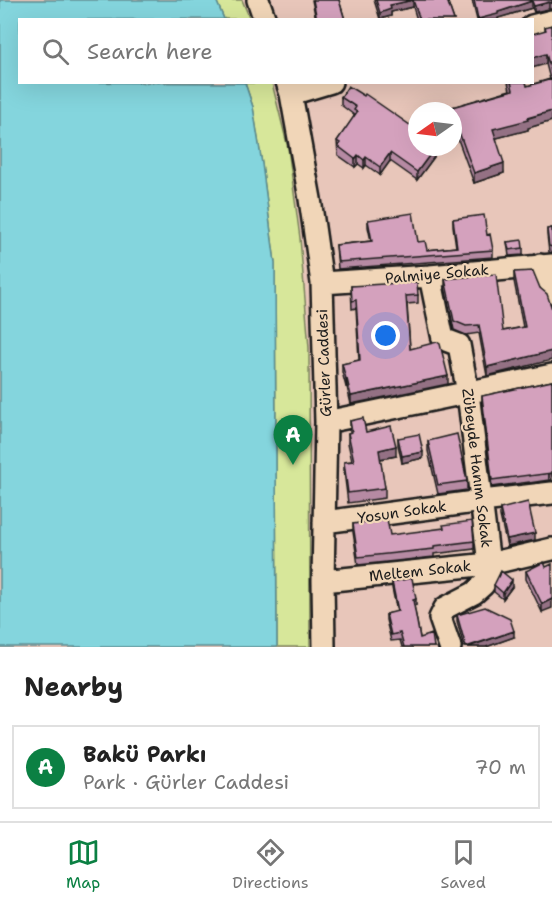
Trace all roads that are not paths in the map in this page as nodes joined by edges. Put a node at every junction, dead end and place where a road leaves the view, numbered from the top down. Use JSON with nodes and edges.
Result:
{"nodes":[{"id":1,"x":258,"y":0,"type":"edge"},
{"id":2,"x":263,"y":18,"type":"edge"},
{"id":3,"x":552,"y":21,"type":"edge"},
{"id":4,"x":534,"y":26,"type":"edge"},
{"id":5,"x":316,"y":84,"type":"edge"},
{"id":6,"x":289,"y":88,"type":"edge"},
{"id":7,"x":546,"y":265,"type":"edge"},
{"id":8,"x":430,"y":276,"type":"junction"},
{"id":9,"x":322,"y":284,"type":"junction"},
{"id":10,"x":552,"y":292,"type":"edge"},
{"id":11,"x":552,"y":375,"type":"edge"},
{"id":12,"x":468,"y":393,"type":"junction"},
{"id":13,"x":326,"y":422,"type":"junction"},
{"id":14,"x":552,"y":493,"type":"edge"},
{"id":15,"x":482,"y":501,"type":"junction"},
{"id":16,"x":324,"y":522,"type":"junction"},
{"id":17,"x":552,"y":549,"type":"edge"},
{"id":18,"x":489,"y":564,"type":"junction"},
{"id":19,"x":323,"y":581,"type":"junction"},
{"id":20,"x":324,"y":647,"type":"edge"},
{"id":21,"x":450,"y":647,"type":"edge"}],
"edges":[{"from":1,"to":2,"type":"street"},
{"from":3,"to":4,"type":"street"},
{"from":5,"to":6,"type":"street"},
{"from":6,"to":9,"type":"street","name":"Gürler Caddesi"},
{"from":7,"to":8,"type":"street","name":"Palmiye Sokak"},
{"from":7,"to":10,"type":"street"},
{"from":8,"to":9,"type":"street","name":"Palmiye Sokak"},
{"from":8,"to":12,"type":"street","name":"Zübeyde Hanım Sokak"},
{"from":9,"to":13,"type":"street","name":"Gürler Caddesi"},
{"from":11,"to":12,"type":"street"},
{"from":12,"to":13,"type":"street"},
{"from":12,"to":15,"type":"street","name":"Zübeyde Hanım Sokak"},
{"from":13,"to":16,"type":"street","name":"Gürler Caddesi"},
{"from":14,"to":15,"type":"street","name":"Yosun Sokak"},
{"from":15,"to":16,"type":"street","name":"Yosun Sokak"},
{"from":15,"to":18,"type":"street","name":"Zübeyde Hanım Sokak"},
{"from":16,"to":19,"type":"street","name":"Gürler Caddesi"},
{"from":17,"to":18,"type":"street","name":"Meltem Sokak"},
{"from":18,"to":19,"type":"street","name":"Meltem Sokak"},
{"from":18,"to":21,"type":"street","name":"Zübeyde Hanım Sokak"},
{"from":19,"to":20,"type":"street","name":"Gürler Caddesi"}]}
